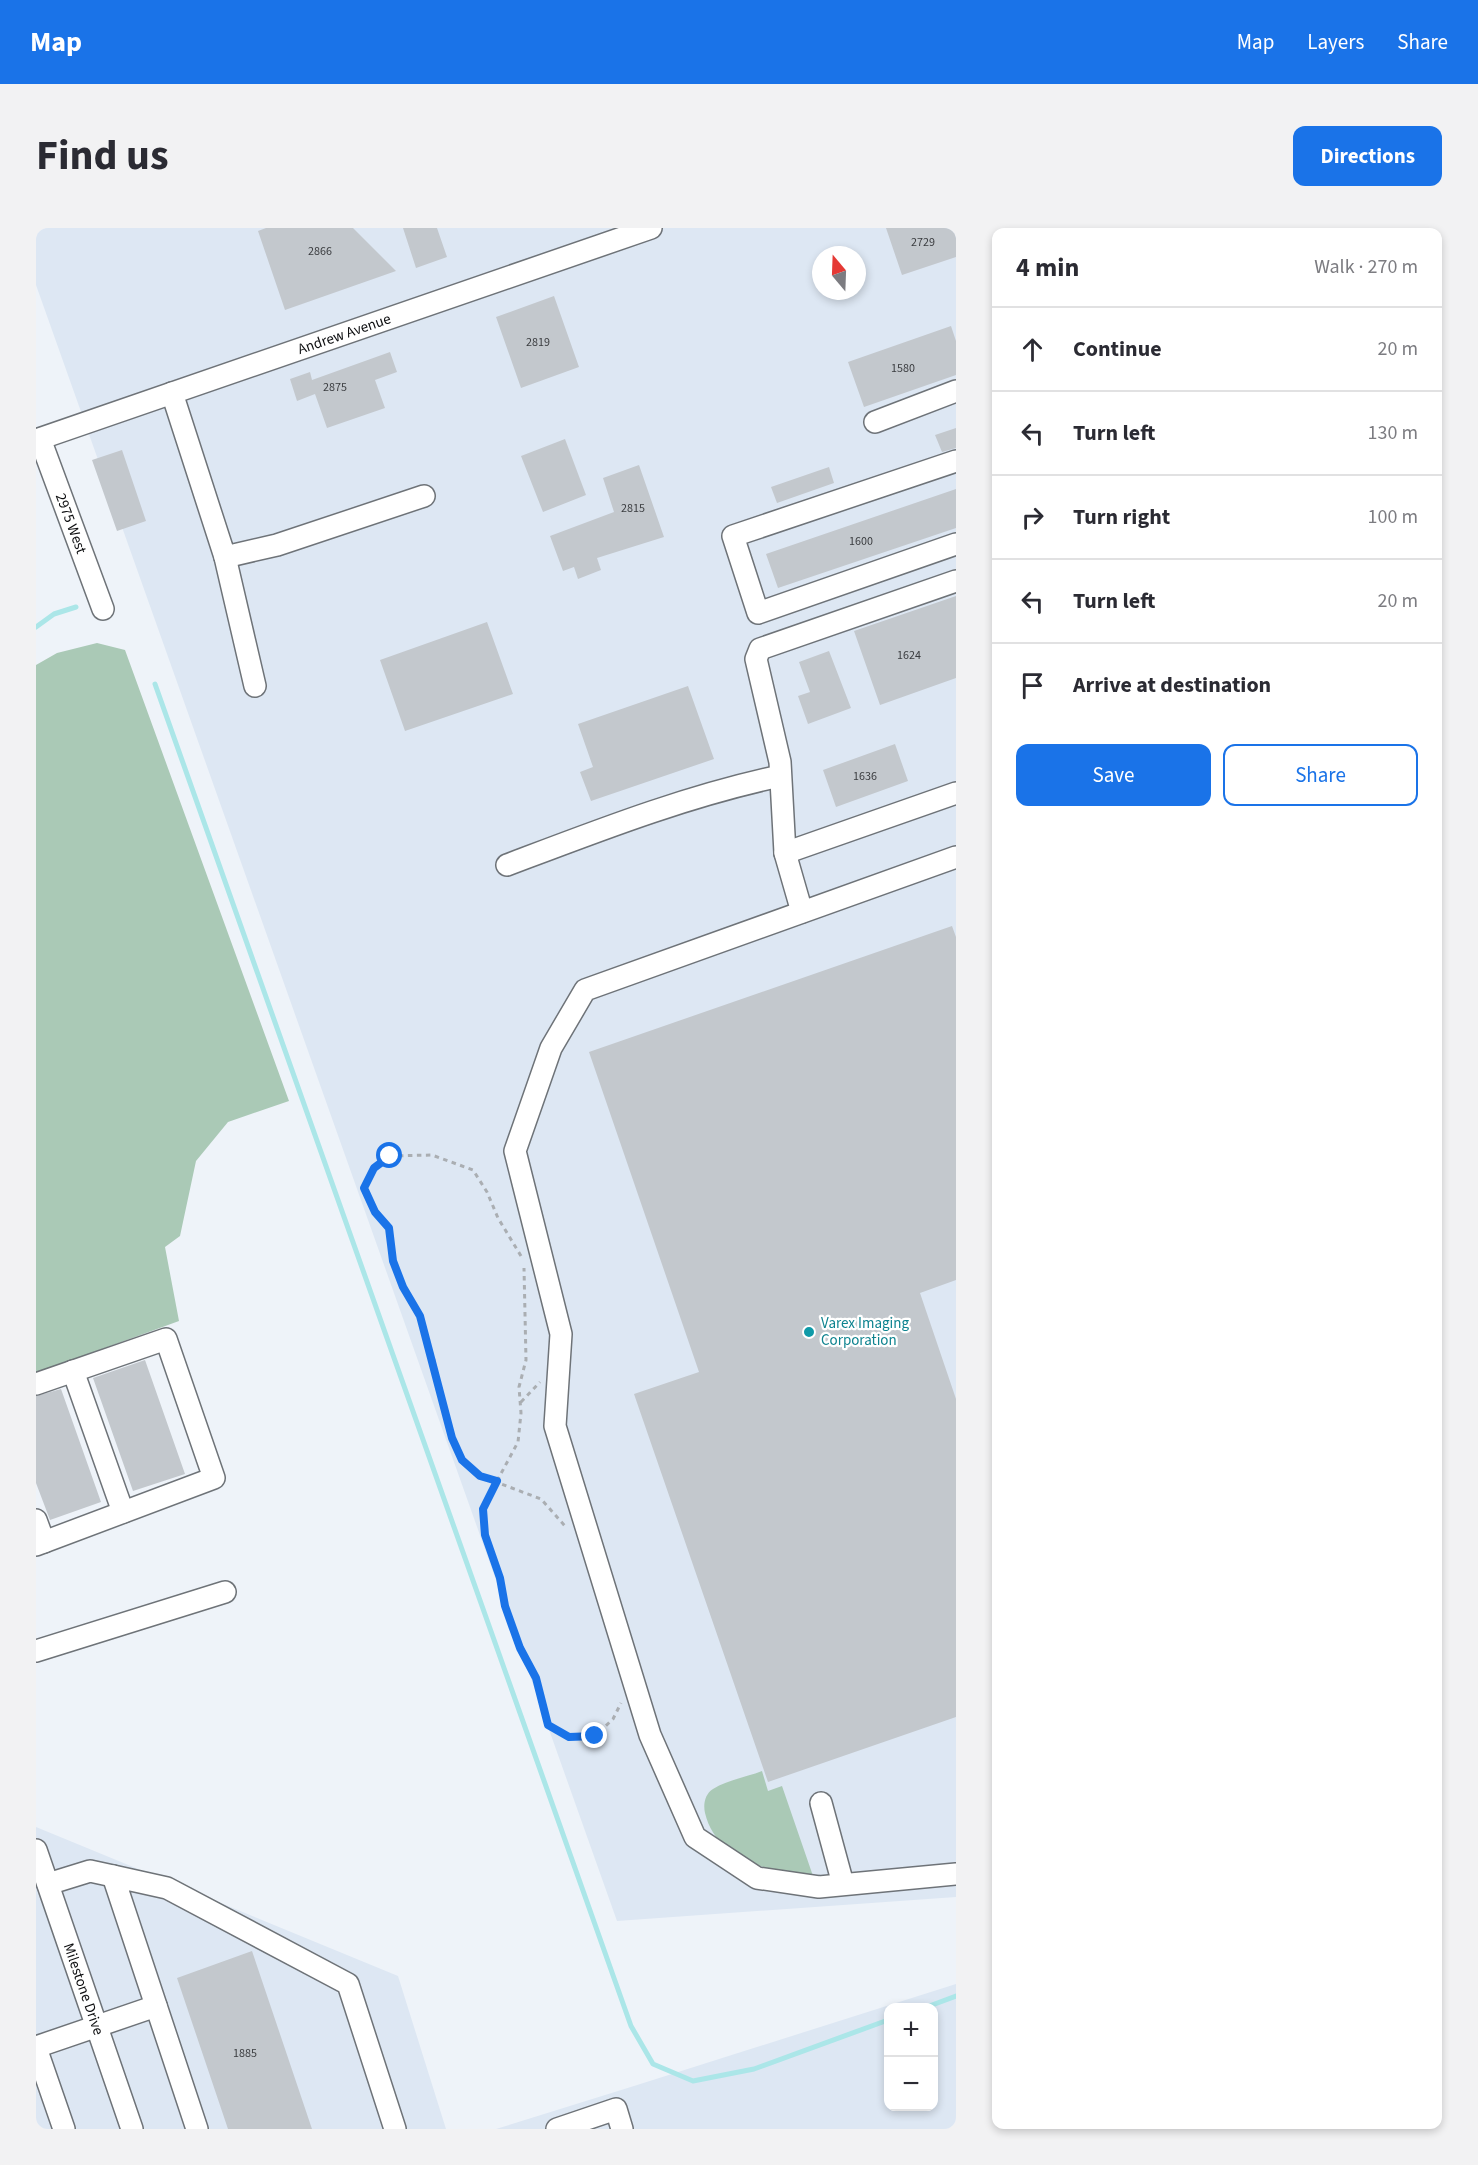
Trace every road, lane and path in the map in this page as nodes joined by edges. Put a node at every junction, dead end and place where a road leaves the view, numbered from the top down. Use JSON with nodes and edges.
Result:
{"nodes":[{"id":1,"x":651,"y":228,"type":"edge"},
{"id":2,"x":956,"y":391,"type":"edge"},
{"id":3,"x":172,"y":393,"type":"junction"},
{"id":4,"x":875,"y":422,"type":"dead end"},
{"id":5,"x":38,"y":440,"type":"edge"},
{"id":6,"x":956,"y":461,"type":"edge"},
{"id":7,"x":424,"y":496,"type":"dead end"},
{"id":8,"x":956,"y":544,"type":"edge"},
{"id":9,"x":225,"y":557,"type":"junction"},
{"id":10,"x":956,"y":581,"type":"edge"},
{"id":11,"x":103,"y":609,"type":"dead end"},
{"id":12,"x":255,"y":686,"type":"dead end"},
{"id":13,"x":780,"y":776,"type":"junction"},
{"id":14,"x":956,"y":793,"type":"edge"},
{"id":15,"x":786,"y":854,"type":"junction"},
{"id":16,"x":956,"y":857,"type":"edge"},
{"id":17,"x":507,"y":865,"type":"dead end"},
{"id":18,"x":802,"y":912,"type":"junction"},
{"id":19,"x":73,"y":1371,"type":"junction"},
{"id":20,"x":36,"y":1384,"type":"edge"},
{"id":21,"x":497,"y":1481,"type":"junction"},
{"id":22,"x":123,"y":1512,"type":"junction"},
{"id":23,"x":36,"y":1520,"type":"edge"},
{"id":24,"x":566,"y":1527,"type":"dead end"},
{"id":25,"x":40,"y":1543,"type":"edge"},
{"id":26,"x":225,"y":1592,"type":"dead end"},
{"id":27,"x":36,"y":1651,"type":"edge"},
{"id":28,"x":625,"y":1694,"type":"dead end"},
{"id":29,"x":821,"y":1803,"type":"dead end"},
{"id":30,"x":36,"y":1850,"type":"edge"},
{"id":31,"x":956,"y":1874,"type":"edge"},
{"id":32,"x":113,"y":1876,"type":"junction"},
{"id":33,"x":48,"y":1884,"type":"junction"},
{"id":34,"x":843,"y":1884,"type":"junction"},
{"id":35,"x":156,"y":2006,"type":"junction"},
{"id":36,"x":97,"y":2026,"type":"junction"},
{"id":37,"x":36,"y":2048,"type":"edge"},
{"id":38,"x":64,"y":2129,"type":"edge"},
{"id":39,"x":132,"y":2129,"type":"edge"},
{"id":40,"x":197,"y":2129,"type":"edge"},
{"id":41,"x":395,"y":2129,"type":"edge"},
{"id":42,"x":557,"y":2129,"type":"edge"},
{"id":43,"x":622,"y":2129,"type":"edge"}],
"edges":[{"from":1,"to":3,"type":"street","name":"Andrew Avenue"},
{"from":2,"to":4,"type":"street"},
{"from":3,"to":5,"type":"street","name":"Andrew Avenue"},
{"from":3,"to":9,"type":"street"},
{"from":5,"to":11,"type":"street","name":"2975 West"},
{"from":6,"to":8,"type":"street"},
{"from":7,"to":9,"type":"street"},
{"from":9,"to":12,"type":"street"},
{"from":10,"to":13,"type":"street"},
{"from":13,"to":15,"type":"street"},
{"from":13,"to":17,"type":"street"},
{"from":14,"to":15,"type":"street"},
{"from":15,"to":18,"type":"street"},
{"from":16,"to":18,"type":"street"},
{"from":18,"to":34,"type":"street"},
{"from":19,"to":20,"type":"street"},
{"from":19,"to":22,"type":"street"},
{"from":19,"to":22,"type":"street"},
{"from":21,"to":21,"type":"path"},
{"from":21,"to":24,"type":"path"},
{"from":21,"to":28,"type":"path"},
{"from":22,"to":25,"type":"street"},
{"from":23,"to":25,"type":"street"},
{"from":26,"to":27,"type":"street"},
{"from":29,"to":34,"type":"street"},
{"from":30,"to":33,"type":"street","name":"Milestone Drive"},
{"from":31,"to":34,"type":"street"},
{"from":32,"to":33,"type":"street"},
{"from":32,"to":35,"type":"street"},
{"from":32,"to":41,"type":"street"},
{"from":33,"to":36,"type":"street","name":"Milestone Drive"},
{"from":35,"to":36,"type":"street"},
{"from":35,"to":40,"type":"street"},
{"from":36,"to":37,"type":"street"},
{"from":36,"to":39,"type":"street","name":"Milestone Drive"},
{"from":37,"to":38,"type":"street"},
{"from":42,"to":43,"type":"street"}]}
